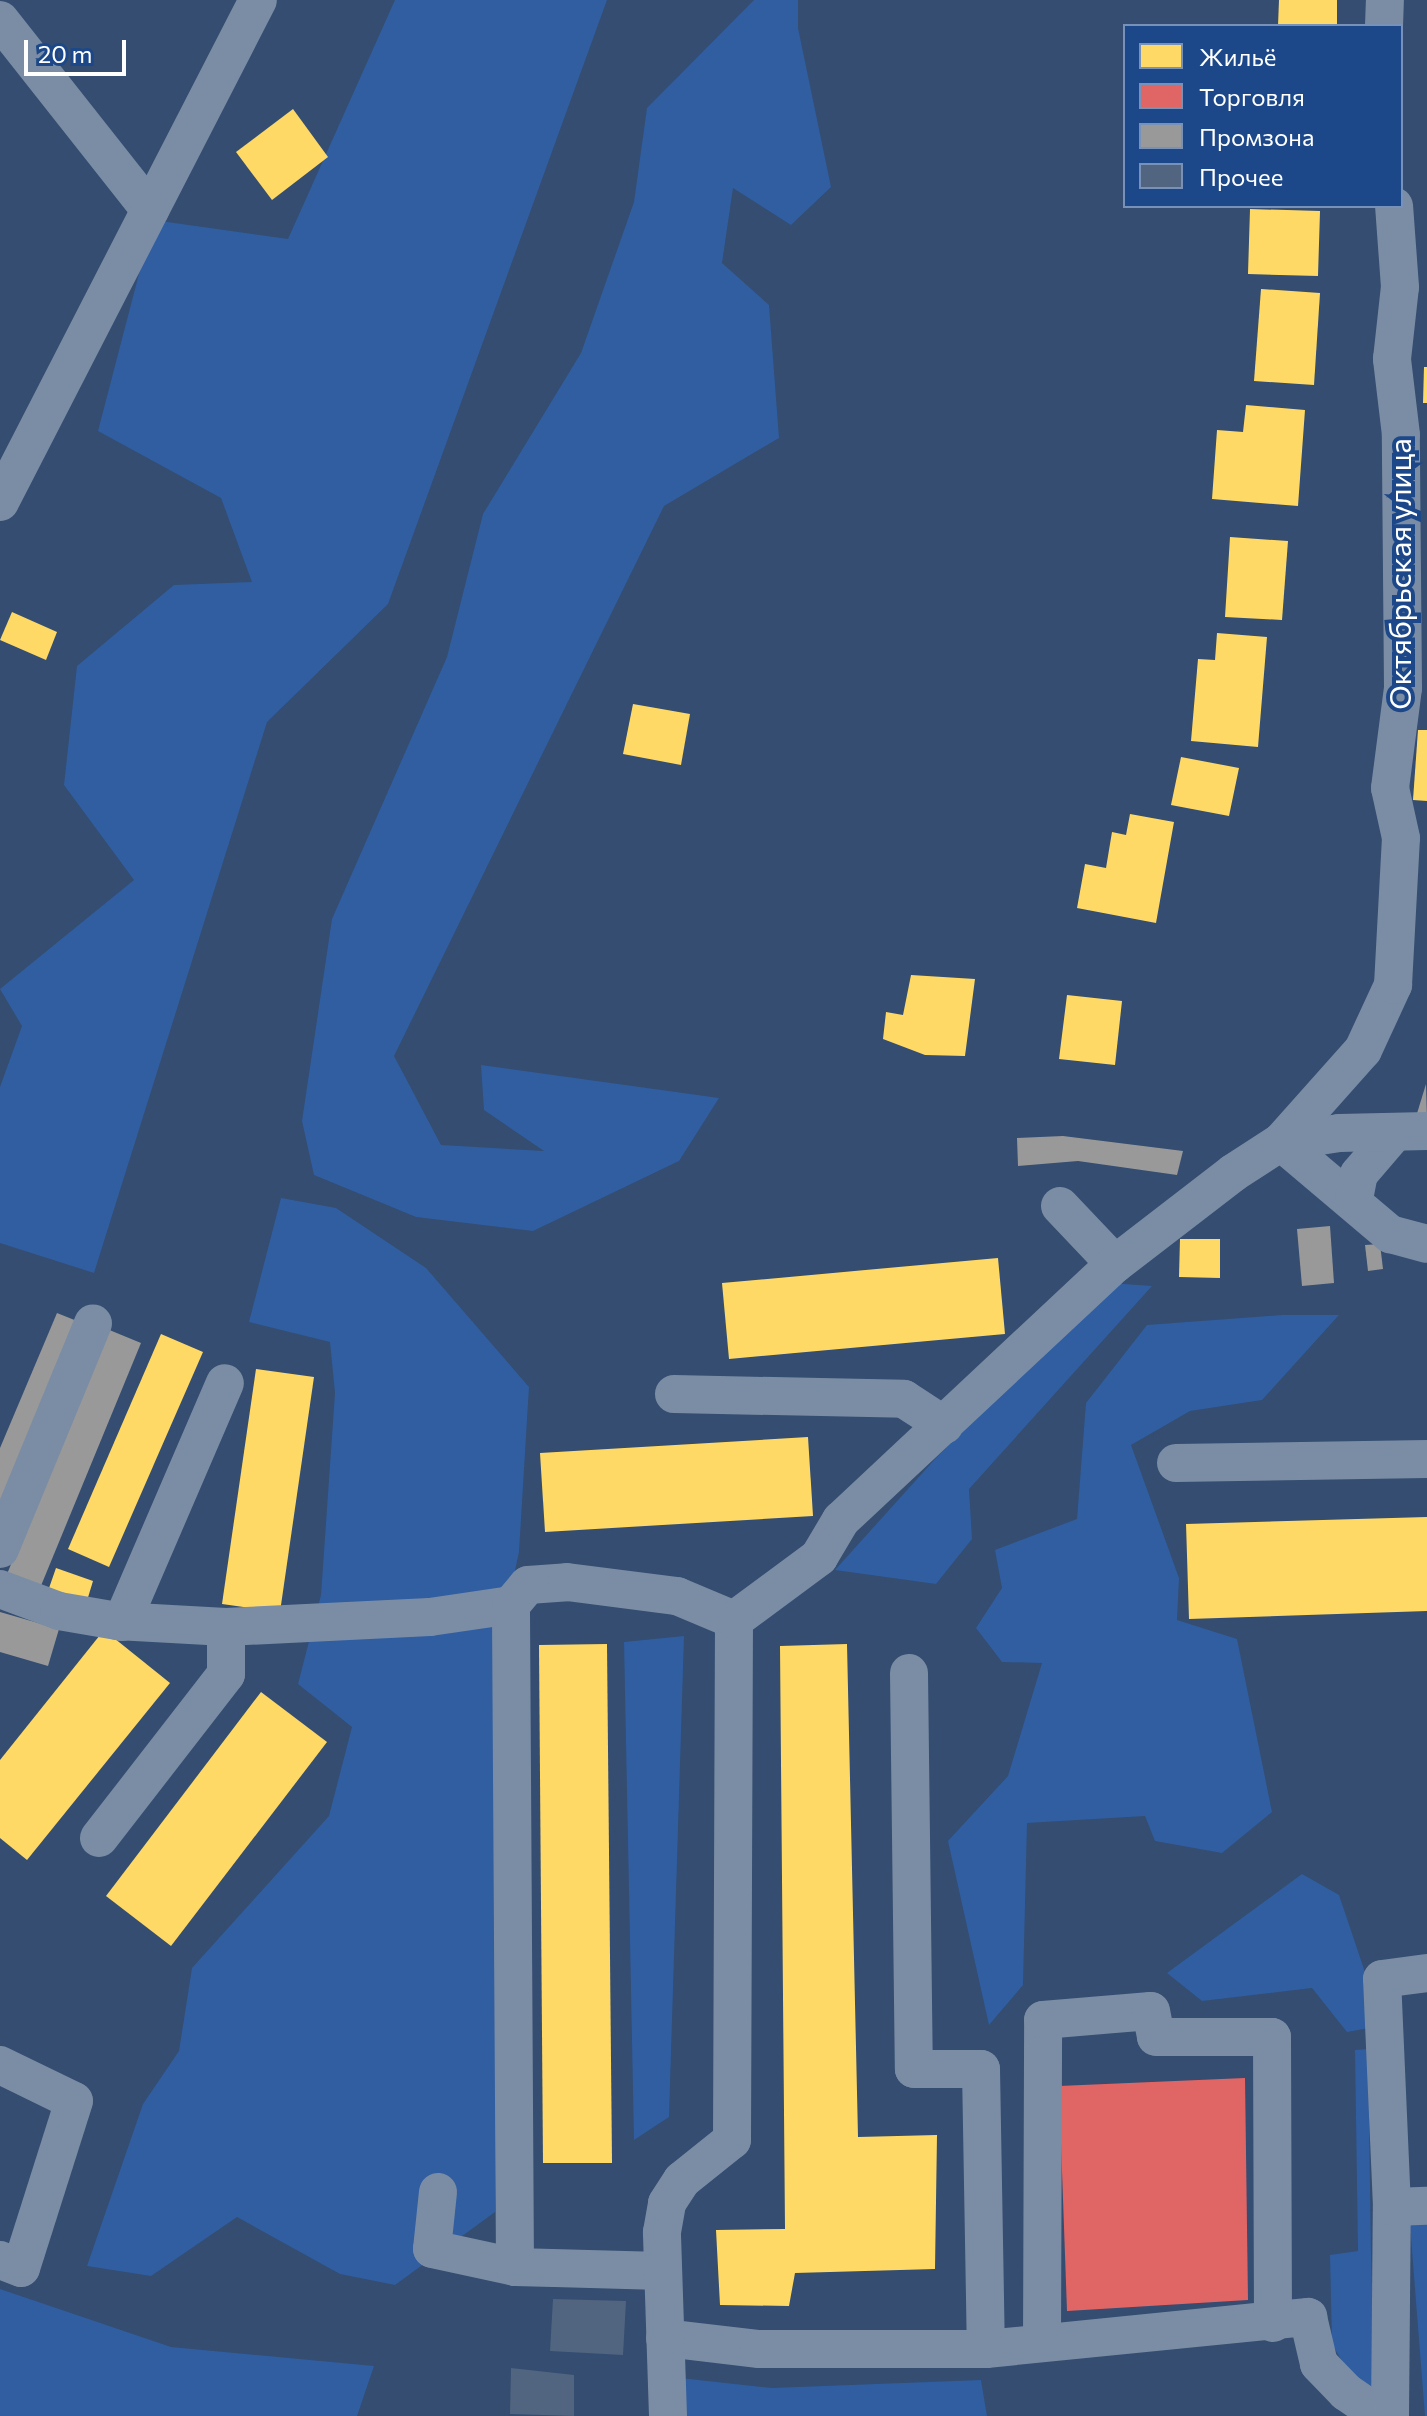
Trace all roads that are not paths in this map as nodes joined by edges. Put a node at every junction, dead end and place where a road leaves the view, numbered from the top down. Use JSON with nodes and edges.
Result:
{"nodes":[{"id":1,"x":258,"y":0,"type":"edge"},
{"id":2,"x":1385,"y":0,"type":"edge"},
{"id":3,"x":0,"y":20,"type":"edge"},
{"id":4,"x":1384,"y":24,"type":"edge"},
{"id":5,"x":1394,"y":208,"type":"edge"},
{"id":6,"x":150,"y":210,"type":"junction"},
{"id":7,"x":1414,"y":291,"type":"edge"},
{"id":8,"x":1414,"y":431,"type":"edge"},
{"id":9,"x":0,"y":502,"type":"edge"},
{"id":10,"x":1414,"y":831,"type":"edge"},
{"id":11,"x":1411,"y":1132,"type":"edge"},
{"id":12,"x":1281,"y":1142,"type":"junction"},
{"id":13,"x":1354,"y":1199,"type":"junction"},
{"id":14,"x":1060,"y":1206,"type":"dead end"},
{"id":15,"x":1427,"y":1244,"type":"edge"},
{"id":16,"x":1115,"y":1264,"type":"junction"},
{"id":17,"x":93,"y":1323,"type":"dead end"},
{"id":18,"x":225,"y":1383,"type":"dead end"},
{"id":19,"x":674,"y":1394,"type":"dead end"},
{"id":20,"x":944,"y":1425,"type":"junction"},
{"id":21,"x":1427,"y":1459,"type":"edge"},
{"id":22,"x":1176,"y":1463,"type":"dead end"},
{"id":23,"x":0,"y":1549,"type":"edge"},
{"id":24,"x":0,"y":1589,"type":"edge"},
{"id":25,"x":511,"y":1605,"type":"junction"},
{"id":26,"x":734,"y":1620,"type":"junction"},
{"id":27,"x":122,"y":1622,"type":"junction"},
{"id":28,"x":226,"y":1627,"type":"junction"},
{"id":29,"x":909,"y":1673,"type":"dead end"},
{"id":30,"x":99,"y":1838,"type":"dead end"},
{"id":31,"x":1427,"y":1973,"type":"edge"},
{"id":32,"x":0,"y":2065,"type":"edge"},
{"id":33,"x":438,"y":2192,"type":"dead end"},
{"id":34,"x":1410,"y":2206,"type":"edge"},
{"id":35,"x":0,"y":2260,"type":"edge"},
{"id":36,"x":515,"y":2267,"type":"junction"},
{"id":37,"x":662,"y":2271,"type":"junction"},
{"id":38,"x":1273,"y":2323,"type":"junction"},
{"id":39,"x":665,"y":2338,"type":"junction"},
{"id":40,"x":1042,"y":2343,"type":"junction"},
{"id":41,"x":986,"y":2349,"type":"junction"},
{"id":42,"x":668,"y":2416,"type":"edge"},
{"id":43,"x":1381,"y":2416,"type":"edge"},
{"id":44,"x":1390,"y":2416,"type":"edge"}],
"edges":[{"from":1,"to":6,"type":"street"},
{"from":2,"to":4,"type":"street"},
{"from":3,"to":6,"type":"street"},
{"from":5,"to":7,"type":"street","name":"Октябрьская улица"},
{"from":6,"to":9,"type":"street"},
{"from":7,"to":8,"type":"street","name":"Октябрьская улица"},
{"from":8,"to":10,"type":"street","name":"Октябрьская улица"},
{"from":10,"to":12,"type":"street","name":"Октябрьская улица"},
{"from":11,"to":12,"type":"street"},
{"from":11,"to":13,"type":"street"},
{"from":12,"to":13,"type":"street"},
{"from":12,"to":16,"type":"street","name":"Октябрьская улица"},
{"from":13,"to":15,"type":"street"},
{"from":14,"to":16,"type":"street"},
{"from":16,"to":20,"type":"street","name":"Октябрьская улица"},
{"from":17,"to":23,"type":"street"},
{"from":18,"to":27,"type":"street"},
{"from":19,"to":20,"type":"street"},
{"from":20,"to":26,"type":"street","name":"Октябрьская улица"},
{"from":21,"to":22,"type":"street"},
{"from":24,"to":27,"type":"street"},
{"from":25,"to":26,"type":"street"},
{"from":25,"to":28,"type":"street"},
{"from":25,"to":36,"type":"street"},
{"from":26,"to":37,"type":"street"},
{"from":27,"to":28,"type":"street"},
{"from":28,"to":30,"type":"street"},
{"from":29,"to":41,"type":"street"},
{"from":31,"to":34,"type":"street"},
{"from":32,"to":35,"type":"street"},
{"from":33,"to":36,"type":"street"},
{"from":34,"to":44,"type":"street"},
{"from":36,"to":37,"type":"street"},
{"from":37,"to":39,"type":"street"},
{"from":38,"to":40,"type":"street"},
{"from":38,"to":40,"type":"street"},
{"from":38,"to":43,"type":"street"},
{"from":39,"to":41,"type":"street"},
{"from":39,"to":42,"type":"street"},
{"from":40,"to":41,"type":"street"}]}
